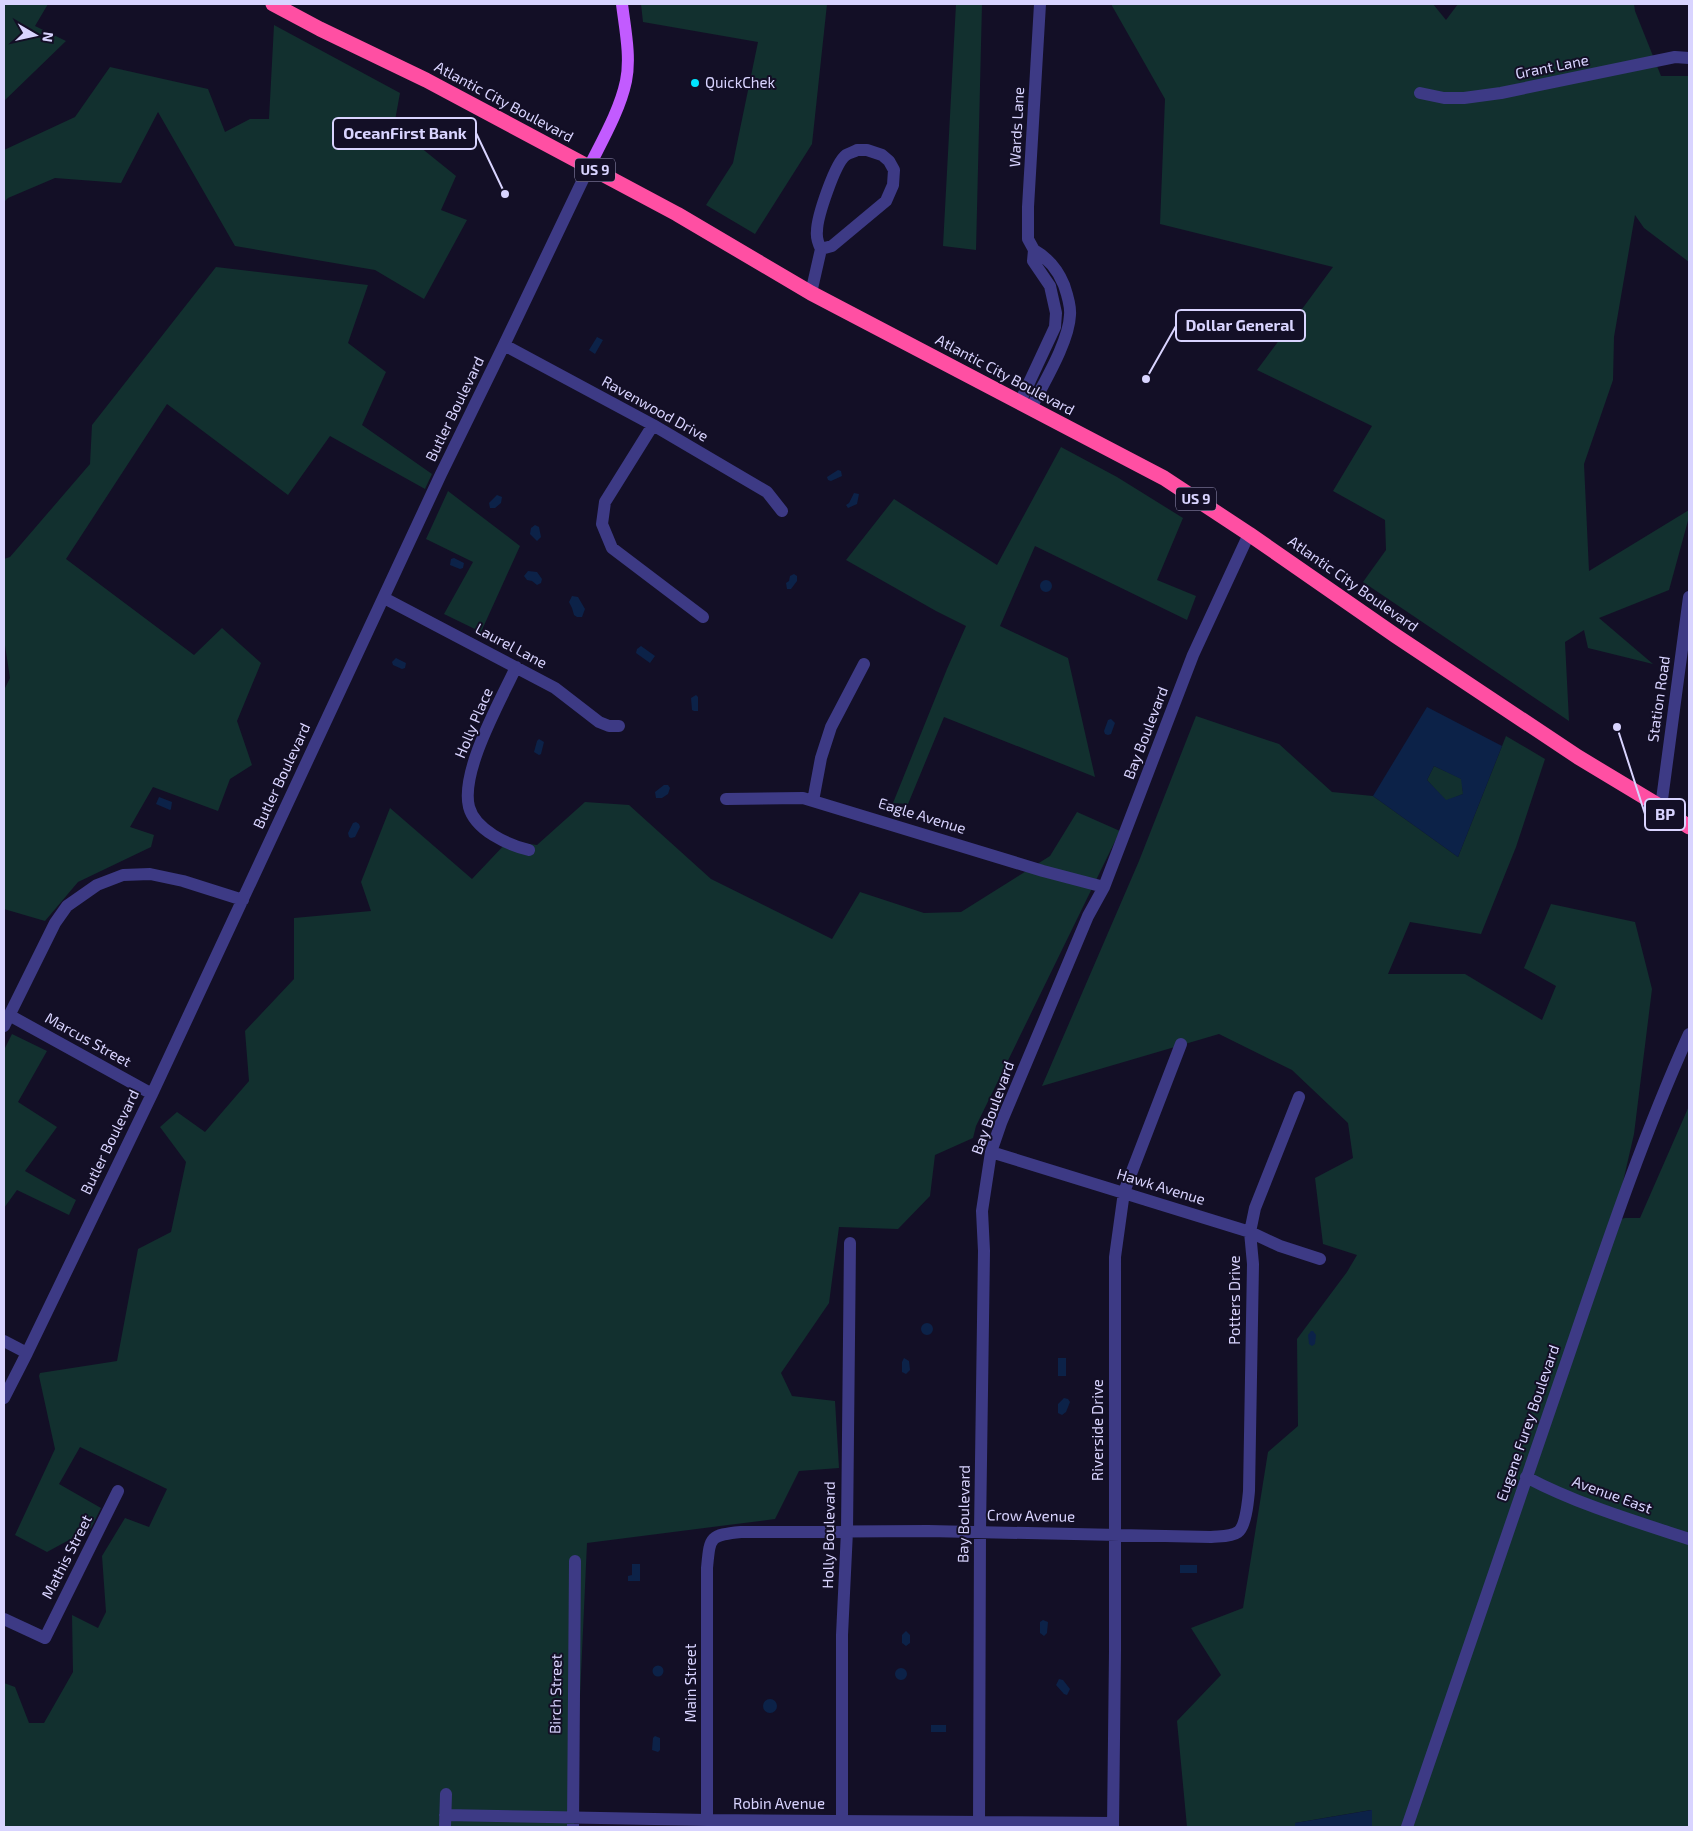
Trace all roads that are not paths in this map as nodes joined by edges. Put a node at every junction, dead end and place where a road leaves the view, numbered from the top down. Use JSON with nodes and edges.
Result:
{"nodes":[{"id":1,"x":273,"y":4,"type":"edge"},
{"id":2,"x":622,"y":4,"type":"edge"},
{"id":3,"x":1040,"y":4,"type":"edge"},
{"id":4,"x":1689,"y":58,"type":"edge"},
{"id":5,"x":1420,"y":93,"type":"dead end"},
{"id":6,"x":589,"y":167,"type":"junction"},
{"id":7,"x":822,"y":249,"type":"junction"},
{"id":8,"x":811,"y":293,"type":"junction"},
{"id":9,"x":504,"y":345,"type":"junction"},
{"id":10,"x":1025,"y":405,"type":"junction"},
{"id":11,"x":653,"y":425,"type":"junction"},
{"id":12,"x":782,"y":511,"type":"dead end"},
{"id":13,"x":1249,"y":534,"type":"junction"},
{"id":14,"x":1689,"y":597,"type":"edge"},
{"id":15,"x":384,"y":598,"type":"junction"},
{"id":16,"x":703,"y":616,"type":"dead end"},
{"id":17,"x":864,"y":664,"type":"dead end"},
{"id":18,"x":516,"y":667,"type":"junction"},
{"id":19,"x":619,"y":726,"type":"dead end"},
{"id":20,"x":726,"y":799,"type":"dead end"},
{"id":21,"x":813,"y":801,"type":"junction"},
{"id":22,"x":1660,"y":807,"type":"junction"},
{"id":23,"x":1689,"y":827,"type":"edge"},
{"id":24,"x":529,"y":850,"type":"dead end"},
{"id":25,"x":1104,"y":887,"type":"junction"},
{"id":26,"x":243,"y":900,"type":"junction"},
{"id":27,"x":7,"y":1020,"type":"edge"},
{"id":28,"x":1689,"y":1034,"type":"edge"},
{"id":29,"x":1181,"y":1044,"type":"dead end"},
{"id":30,"x":152,"y":1094,"type":"junction"},
{"id":31,"x":1300,"y":1097,"type":"dead end"},
{"id":32,"x":991,"y":1152,"type":"junction"},
{"id":33,"x":1124,"y":1192,"type":"junction"},
{"id":34,"x":1250,"y":1232,"type":"junction"},
{"id":35,"x":850,"y":1243,"type":"dead end"},
{"id":36,"x":1320,"y":1259,"type":"dead end"},
{"id":37,"x":4,"y":1341,"type":"edge"},
{"id":38,"x":27,"y":1353,"type":"junction"},
{"id":39,"x":4,"y":1398,"type":"edge"},
{"id":40,"x":1526,"y":1477,"type":"junction"},
{"id":41,"x":118,"y":1491,"type":"dead end"},
{"id":42,"x":1246,"y":1512,"type":"joint"},
{"id":43,"x":847,"y":1531,"type":"junction"},
{"id":44,"x":980,"y":1532,"type":"junction"},
{"id":45,"x":1114,"y":1535,"type":"junction"},
{"id":46,"x":1689,"y":1539,"type":"edge"},
{"id":47,"x":712,"y":1540,"type":"joint"},
{"id":48,"x":574,"y":1561,"type":"dead end"},
{"id":49,"x":4,"y":1619,"type":"edge"},
{"id":50,"x":446,"y":1794,"type":"dead end"},
{"id":51,"x":445,"y":1821,"type":"edge"},
{"id":52,"x":573,"y":1822,"type":"edge"},
{"id":53,"x":707,"y":1824,"type":"edge"},
{"id":54,"x":842,"y":1824,"type":"edge"},
{"id":55,"x":979,"y":1824,"type":"edge"},
{"id":56,"x":1113,"y":1825,"type":"edge"},
{"id":57,"x":1407,"y":1827,"type":"edge"}],
"edges":[{"from":1,"to":6,"type":"highway","name":"Atlantic City Boulevard","number":"US 9"},
{"from":2,"to":6,"type":"main road"},
{"from":3,"to":10,"type":"street","name":"Wards Lane"},
{"from":4,"to":5,"type":"street","name":"Grant Lane"},
{"from":6,"to":8,"type":"highway","name":"Atlantic City Boulevard","number":"US 9"},
{"from":6,"to":9,"type":"street","name":"Butler Boulevard"},
{"from":7,"to":7,"type":"street"},
{"from":7,"to":8,"type":"street"},
{"from":8,"to":10,"type":"highway","name":"Atlantic City Boulevard","number":"US 9"},
{"from":9,"to":11,"type":"street","name":"Ravenwood Drive"},
{"from":9,"to":15,"type":"street","name":"Butler Boulevard"},
{"from":10,"to":13,"type":"highway","name":"Atlantic City Boulevard","number":"US 9"},
{"from":11,"to":12,"type":"street","name":"Ravenwood Drive"},
{"from":11,"to":16,"type":"street"},
{"from":13,"to":22,"type":"highway","name":"Atlantic City Boulevard","number":"US 9"},
{"from":13,"to":25,"type":"street","name":"Bay Boulevard"},
{"from":14,"to":22,"type":"street","name":"Station Road"},
{"from":15,"to":18,"type":"street","name":"Laurel Lane"},
{"from":15,"to":26,"type":"street","name":"Butler Boulevard"},
{"from":17,"to":21,"type":"street"},
{"from":18,"to":19,"type":"street","name":"Laurel Lane"},
{"from":18,"to":24,"type":"street","name":"Holly Place"},
{"from":20,"to":21,"type":"street","name":"Eagle Avenue"},
{"from":21,"to":25,"type":"street","name":"Eagle Avenue"},
{"from":22,"to":23,"type":"highway","name":"Atlantic City Boulevard","number":"US 9"},
{"from":25,"to":32,"type":"street","name":"Bay Boulevard"},
{"from":26,"to":27,"type":"street"},
{"from":26,"to":30,"type":"street","name":"Butler Boulevard"},
{"from":27,"to":30,"type":"street","name":"Marcus Street"},
{"from":28,"to":40,"type":"street","name":"Eugene Furey Boulevard"},
{"from":29,"to":33,"type":"street","name":"Riverside Drive"},
{"from":30,"to":38,"type":"street","name":"Butler Boulevard"},
{"from":31,"to":34,"type":"street","name":"Potters Drive"},
{"from":32,"to":33,"type":"street","name":"Hawk Avenue"},
{"from":32,"to":44,"type":"street","name":"Bay Boulevard"},
{"from":33,"to":34,"type":"street","name":"Hawk Avenue"},
{"from":33,"to":45,"type":"street","name":"Riverside Drive"},
{"from":34,"to":36,"type":"street","name":"Hawk Avenue"},
{"from":34,"to":42,"type":"street","name":"Potters Drive"},
{"from":35,"to":43,"type":"street","name":"Holly Boulevard"},
{"from":37,"to":38,"type":"street"},
{"from":38,"to":39,"type":"street","name":"Butler Boulevard"},
{"from":40,"to":46,"type":"street","name":"Avenue East"},
{"from":40,"to":57,"type":"street","name":"Eugene Furey Boulevard"},
{"from":41,"to":49,"type":"street","name":"Mathis Street"},
{"from":42,"to":45,"type":"street","name":"Crow Avenue"},
{"from":43,"to":44,"type":"street","name":"Crow Avenue"},
{"from":43,"to":47,"type":"street","name":"Crow Avenue"},
{"from":43,"to":54,"type":"street","name":"Holly Boulevard"},
{"from":44,"to":45,"type":"street","name":"Crow Avenue"},
{"from":44,"to":55,"type":"street","name":"Bay Boulevard"},
{"from":45,"to":56,"type":"street","name":"Riverside Drive"},
{"from":47,"to":53,"type":"street","name":"Main Street"},
{"from":48,"to":52,"type":"street","name":"Birch Street"},
{"from":50,"to":51,"type":"street"},
{"from":51,"to":52,"type":"street","name":"Robin Avenue"},
{"from":52,"to":53,"type":"street","name":"Robin Avenue"},
{"from":53,"to":54,"type":"street","name":"Robin Avenue"},
{"from":54,"to":55,"type":"street","name":"Robin Avenue"},
{"from":55,"to":56,"type":"street","name":"Robin Avenue"}]}
